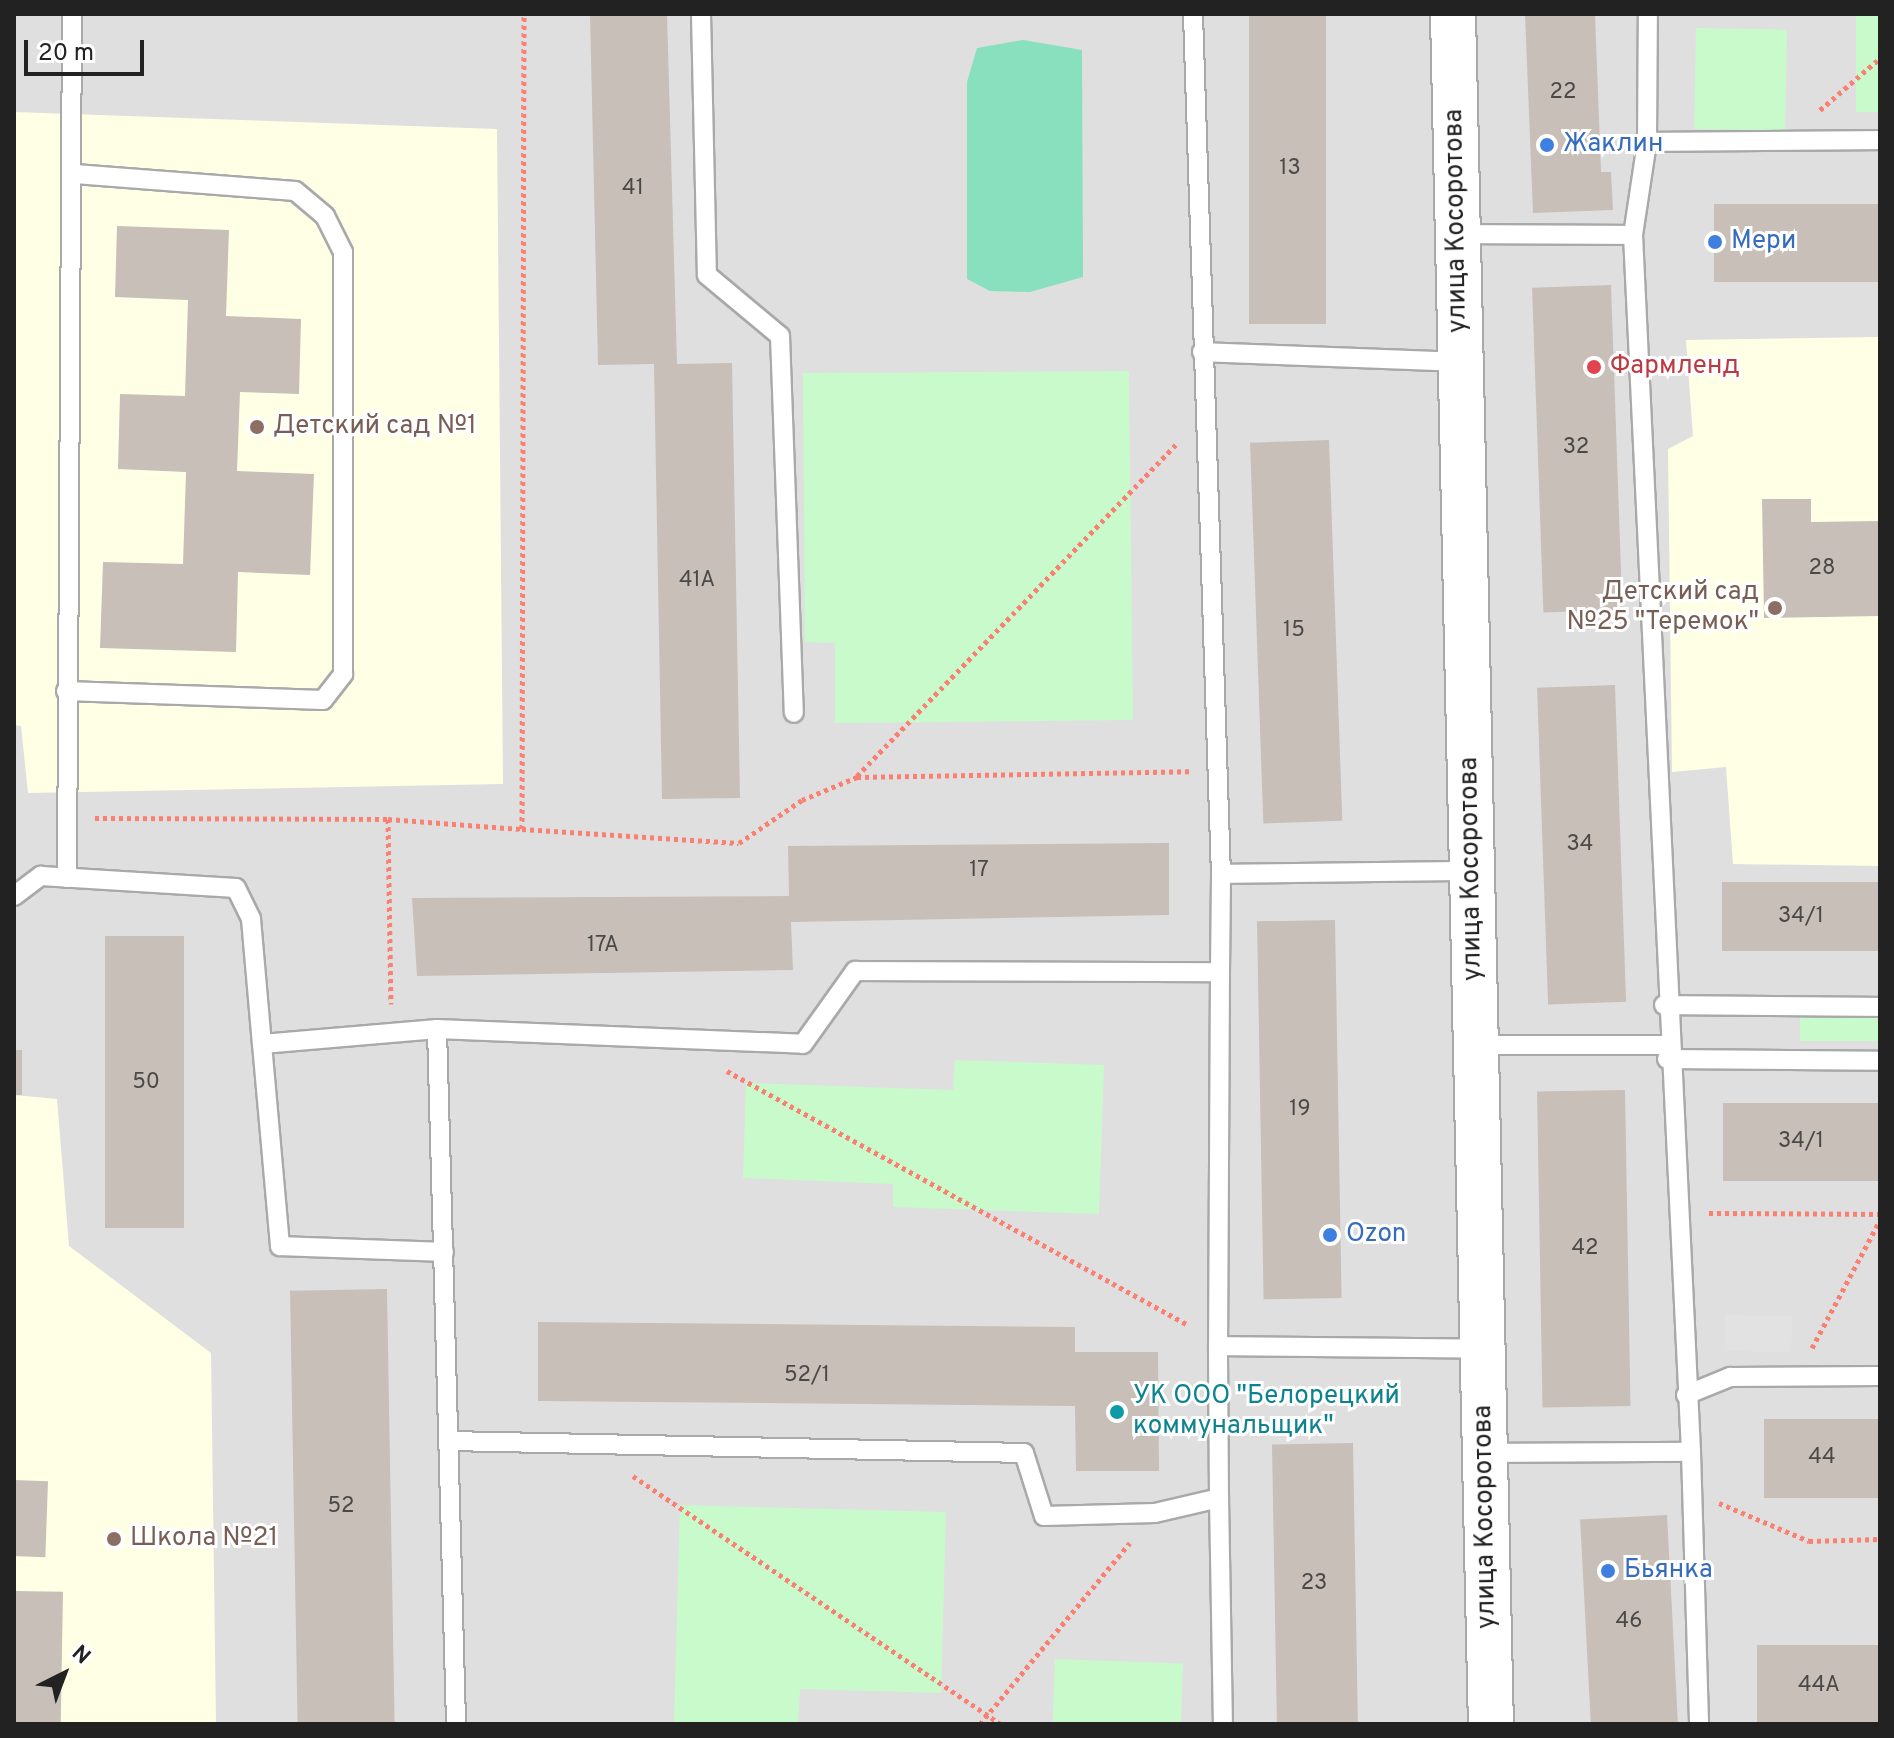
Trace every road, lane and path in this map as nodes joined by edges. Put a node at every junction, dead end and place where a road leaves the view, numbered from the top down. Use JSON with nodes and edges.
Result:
{"nodes":[{"id":1,"x":72,"y":14,"type":"edge"},
{"id":2,"x":524,"y":14,"type":"edge"},
{"id":3,"x":701,"y":14,"type":"edge"},
{"id":4,"x":1193,"y":14,"type":"edge"},
{"id":5,"x":1453,"y":14,"type":"edge"},
{"id":6,"x":1648,"y":14,"type":"edge"},
{"id":7,"x":1880,"y":58,"type":"edge"},
{"id":8,"x":1880,"y":140,"type":"edge"},
{"id":9,"x":1784,"y":141,"type":"junction"},
{"id":10,"x":1647,"y":142,"type":"junction"},
{"id":11,"x":72,"y":174,"type":"junction"},
{"id":12,"x":1458,"y":234,"type":"junction"},
{"id":13,"x":1633,"y":235,"type":"junction"},
{"id":14,"x":1202,"y":352,"type":"junction"},
{"id":15,"x":1460,"y":362,"type":"junction"},
{"id":16,"x":1202,"y":417,"type":"junction"},
{"id":17,"x":66,"y":691,"type":"junction"},
{"id":18,"x":794,"y":713,"type":"dead end"},
{"id":19,"x":1216,"y":770,"type":"junction"},
{"id":20,"x":857,"y":777,"type":"junction"},
{"id":21,"x":73,"y":818,"type":"junction"},
{"id":22,"x":388,"y":819,"type":"junction"},
{"id":23,"x":522,"y":829,"type":"junction"},
{"id":24,"x":1472,"y":871,"type":"junction"},
{"id":25,"x":1221,"y":874,"type":"junction"},
{"id":26,"x":67,"y":878,"type":"junction"},
{"id":27,"x":14,"y":896,"type":"edge"},
{"id":28,"x":1220,"y":972,"type":"junction"},
{"id":29,"x":1664,"y":1005,"type":"junction"},
{"id":30,"x":1880,"y":1007,"type":"edge"},
{"id":31,"x":437,"y":1029,"type":"junction"},
{"id":32,"x":392,"y":1033,"type":"junction"},
{"id":33,"x":262,"y":1044,"type":"junction"},
{"id":34,"x":1477,"y":1045,"type":"junction"},
{"id":35,"x":1667,"y":1052,"type":"junction"},
{"id":36,"x":1880,"y":1061,"type":"edge"},
{"id":37,"x":723,"y":1069,"type":"dead end"},
{"id":38,"x":1675,"y":1213,"type":"junction"},
{"id":39,"x":1880,"y":1217,"type":"edge"},
{"id":40,"x":444,"y":1252,"type":"junction"},
{"id":41,"x":1218,"y":1346,"type":"junction"},
{"id":42,"x":1483,"y":1349,"type":"junction"},
{"id":43,"x":1880,"y":1376,"type":"edge"},
{"id":44,"x":1796,"y":1377,"type":"junction"},
{"id":45,"x":1686,"y":1395,"type":"junction"},
{"id":46,"x":448,"y":1441,"type":"junction"},
{"id":47,"x":589,"y":1446,"type":"junction"},
{"id":48,"x":1691,"y":1452,"type":"junction"},
{"id":49,"x":1485,"y":1453,"type":"junction"},
{"id":50,"x":1692,"y":1492,"type":"junction"},
{"id":51,"x":1219,"y":1498,"type":"junction"},
{"id":52,"x":1155,"y":1513,"type":"junction"},
{"id":53,"x":1880,"y":1539,"type":"edge"},
{"id":54,"x":987,"y":1716,"type":"junction"},
{"id":55,"x":456,"y":1724,"type":"edge"},
{"id":56,"x":980,"y":1724,"type":"edge"},
{"id":57,"x":1000,"y":1724,"type":"edge"},
{"id":58,"x":1223,"y":1724,"type":"edge"},
{"id":59,"x":1491,"y":1724,"type":"edge"},
{"id":60,"x":1699,"y":1724,"type":"edge"}],
"edges":[{"from":1,"to":11,"type":"lane"},
{"from":2,"to":23,"type":"path"},
{"from":3,"to":18,"type":"lane"},
{"from":4,"to":14,"type":"lane"},
{"from":5,"to":12,"type":"street","name":"улица Косоротова"},
{"from":6,"to":10,"type":"lane"},
{"from":7,"to":9,"type":"path"},
{"from":8,"to":9,"type":"lane"},
{"from":9,"to":10,"type":"lane"},
{"from":10,"to":13,"type":"lane"},
{"from":11,"to":17,"type":"lane"},
{"from":11,"to":17,"type":"lane"},
{"from":12,"to":13,"type":"lane"},
{"from":12,"to":15,"type":"street","name":"улица Косоротова"},
{"from":13,"to":29,"type":"lane"},
{"from":14,"to":15,"type":"lane"},
{"from":14,"to":16,"type":"lane"},
{"from":15,"to":24,"type":"street","name":"улица Косоротова"},
{"from":16,"to":19,"type":"lane"},
{"from":16,"to":20,"type":"path"},
{"from":17,"to":21,"type":"lane"},
{"from":19,"to":20,"type":"path"},
{"from":19,"to":25,"type":"lane"},
{"from":20,"to":23,"type":"path"},
{"from":21,"to":22,"type":"path"},
{"from":21,"to":26,"type":"lane"},
{"from":22,"to":23,"type":"path"},
{"from":22,"to":32,"type":"path"},
{"from":24,"to":25,"type":"lane"},
{"from":24,"to":34,"type":"street","name":"улица Косоротова"},
{"from":25,"to":28,"type":"lane"},
{"from":26,"to":27,"type":"lane"},
{"from":26,"to":33,"type":"lane"},
{"from":28,"to":31,"type":"lane"},
{"from":28,"to":41,"type":"lane"},
{"from":29,"to":30,"type":"lane"},
{"from":29,"to":35,"type":"lane"},
{"from":31,"to":32,"type":"lane"},
{"from":31,"to":40,"type":"lane"},
{"from":32,"to":33,"type":"lane"},
{"from":33,"to":40,"type":"lane"},
{"from":34,"to":35,"type":"lane"},
{"from":34,"to":42,"type":"street","name":"улица Косоротова"},
{"from":35,"to":36,"type":"lane"},
{"from":35,"to":38,"type":"lane"},
{"from":37,"to":41,"type":"path"},
{"from":38,"to":39,"type":"path"},
{"from":38,"to":45,"type":"lane"},
{"from":39,"to":44,"type":"path"},
{"from":40,"to":46,"type":"lane"},
{"from":41,"to":42,"type":"lane"},
{"from":41,"to":51,"type":"lane"},
{"from":42,"to":49,"type":"street","name":"улица Косоротова"},
{"from":43,"to":44,"type":"lane"},
{"from":44,"to":45,"type":"lane"},
{"from":45,"to":48,"type":"lane"},
{"from":46,"to":47,"type":"lane"},
{"from":46,"to":55,"type":"lane"},
{"from":47,"to":52,"type":"lane"},
{"from":47,"to":54,"type":"path"},
{"from":48,"to":49,"type":"lane"},
{"from":48,"to":50,"type":"lane"},
{"from":49,"to":59,"type":"street","name":"улица Косоротова"},
{"from":50,"to":53,"type":"path"},
{"from":50,"to":60,"type":"lane"},
{"from":51,"to":52,"type":"lane"},
{"from":51,"to":58,"type":"lane"},
{"from":52,"to":54,"type":"path"},
{"from":54,"to":56,"type":"path"},
{"from":54,"to":57,"type":"path"}]}
